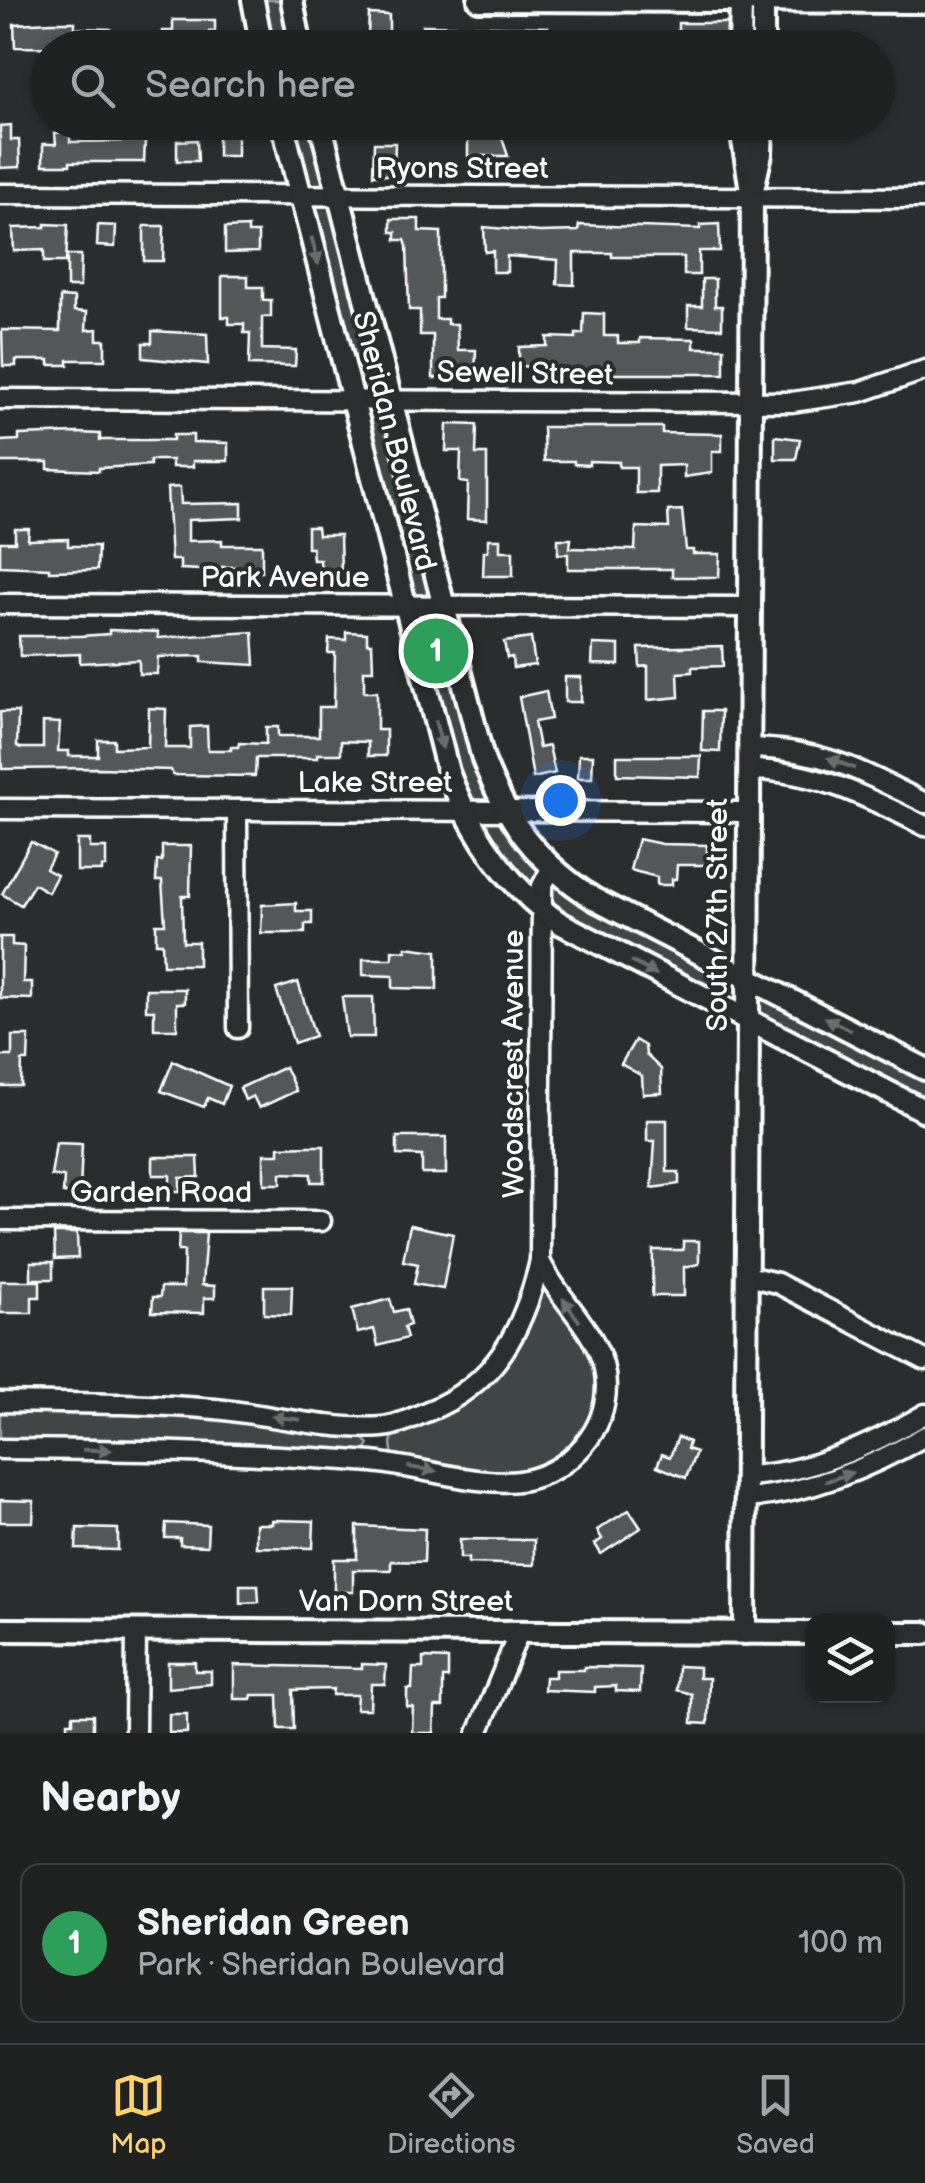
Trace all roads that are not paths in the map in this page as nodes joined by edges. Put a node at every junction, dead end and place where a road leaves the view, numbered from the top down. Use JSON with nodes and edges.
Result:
{"nodes":[{"id":1,"x":253,"y":0,"type":"edge"},
{"id":2,"x":292,"y":0,"type":"edge"},
{"id":3,"x":479,"y":0,"type":"edge"},
{"id":4,"x":741,"y":1,"type":"edge"},
{"id":5,"x":763,"y":1,"type":"edge"},
{"id":6,"x":925,"y":2,"type":"edge"},
{"id":7,"x":259,"y":30,"type":"edge"},
{"id":8,"x":298,"y":30,"type":"edge"},
{"id":9,"x":740,"y":30,"type":"edge"},
{"id":10,"x":762,"y":30,"type":"edge"},
{"id":11,"x":287,"y":140,"type":"edge"},
{"id":12,"x":325,"y":140,"type":"edge"},
{"id":13,"x":743,"y":140,"type":"edge"},
{"id":14,"x":761,"y":140,"type":"edge"},
{"id":15,"x":0,"y":194,"type":"edge"},
{"id":16,"x":301,"y":196,"type":"junction"},
{"id":17,"x":339,"y":197,"type":"junction"},
{"id":18,"x":752,"y":197,"type":"junction"},
{"id":19,"x":925,"y":198,"type":"edge"},
{"id":20,"x":925,"y":370,"type":"edge"},
{"id":21,"x":0,"y":399,"type":"edge"},
{"id":22,"x":353,"y":400,"type":"junction"},
{"id":23,"x":391,"y":401,"type":"junction"},
{"id":24,"x":751,"y":402,"type":"junction"},
{"id":25,"x":0,"y":604,"type":"edge"},
{"id":26,"x":405,"y":606,"type":"junction"},
{"id":27,"x":444,"y":606,"type":"junction"},
{"id":28,"x":749,"y":607,"type":"junction"},
{"id":29,"x":749,"y":748,"type":"junction"},
{"id":30,"x":749,"y":770,"type":"junction"},
{"id":31,"x":925,"y":804,"type":"edge"},
{"id":32,"x":0,"y":809,"type":"edge"},
{"id":33,"x":237,"y":810,"type":"junction"},
{"id":34,"x":462,"y":811,"type":"junction"},
{"id":35,"x":505,"y":811,"type":"junction"},
{"id":36,"x":749,"y":812,"type":"junction"},
{"id":37,"x":925,"y":826,"type":"edge"},
{"id":38,"x":551,"y":869,"type":"junction"},
{"id":39,"x":542,"y":910,"type":"junction"},
{"id":40,"x":747,"y":977,"type":"junction"},
{"id":41,"x":747,"y":1020,"type":"junction"},
{"id":42,"x":238,"y":1028,"type":"dead end"},
{"id":43,"x":925,"y":1069,"type":"edge"},
{"id":44,"x":925,"y":1111,"type":"edge"},
{"id":45,"x":0,"y":1220,"type":"edge"},
{"id":46,"x":321,"y":1222,"type":"dead end"},
{"id":47,"x":540,"y":1261,"type":"junction"},
{"id":48,"x":746,"y":1276,"type":"junction"},
{"id":49,"x":925,"y":1360,"type":"edge"},
{"id":50,"x":0,"y":1402,"type":"edge"},
{"id":51,"x":925,"y":1414,"type":"edge"},
{"id":52,"x":380,"y":1427,"type":"junction"},
{"id":53,"x":925,"y":1436,"type":"edge"},
{"id":54,"x":0,"y":1449,"type":"edge"},
{"id":55,"x":379,"y":1462,"type":"junction"},
{"id":56,"x":746,"y":1487,"type":"junction"},
{"id":57,"x":0,"y":1630,"type":"edge"},
{"id":58,"x":136,"y":1630,"type":"junction"},
{"id":59,"x":519,"y":1632,"type":"junction"},
{"id":60,"x":805,"y":1633,"type":"edge"},
{"id":61,"x":895,"y":1633,"type":"edge"},
{"id":62,"x":925,"y":1633,"type":"edge"},
{"id":63,"x":745,"y":1634,"type":"junction"},
{"id":64,"x":136,"y":1733,"type":"edge"},
{"id":65,"x":478,"y":1733,"type":"edge"}],
"edges":[{"from":1,"to":7,"type":"main road"},
{"from":2,"to":8,"type":"main road"},
{"from":3,"to":4,"type":"main road"},
{"from":4,"to":5,"type":"main road"},
{"from":4,"to":9,"type":"main road"},
{"from":5,"to":6,"type":"main road"},
{"from":5,"to":10,"type":"main road"},
{"from":11,"to":16,"type":"main road","name":"Sheridan Boulevard"},
{"from":12,"to":17,"type":"main road","name":"Sheridan Boulevard"},
{"from":13,"to":18,"type":"main road","name":"South 27th Street"},
{"from":14,"to":18,"type":"main road","name":"South 27th Street"},
{"from":15,"to":16,"type":"street","name":"Ryons Street"},
{"from":16,"to":17,"type":"street","name":"Ryons Street"},
{"from":16,"to":22,"type":"main road","name":"Sheridan Boulevard","one_way":true},
{"from":17,"to":18,"type":"street","name":"Ryons Street"},
{"from":17,"to":23,"type":"main road","name":"Sheridan Boulevard"},
{"from":18,"to":19,"type":"street","name":"Ryons Street"},
{"from":18,"to":24,"type":"main road","name":"South 27th Street"},
{"from":20,"to":24,"type":"street","name":"Sewell Street"},
{"from":21,"to":22,"type":"street","name":"Sewell Street"},
{"from":22,"to":23,"type":"street","name":"Sewell Street"},
{"from":22,"to":26,"type":"main road","name":"Sheridan Boulevard"},
{"from":23,"to":24,"type":"street","name":"Sewell Street"},
{"from":23,"to":27,"type":"main road","name":"Sheridan Boulevard"},
{"from":24,"to":28,"type":"main road","name":"South 27th Street"},
{"from":25,"to":26,"type":"street","name":"Park Avenue"},
{"from":26,"to":27,"type":"street","name":"Park Avenue"},
{"from":26,"to":34,"type":"main road","name":"Sheridan Boulevard","one_way":true},
{"from":27,"to":28,"type":"street","name":"Park Avenue"},
{"from":27,"to":35,"type":"main road","name":"Sheridan Boulevard"},
{"from":28,"to":29,"type":"main road","name":"South 27th Street"},
{"from":29,"to":30,"type":"main road","name":"South 27th Street"},
{"from":31,"to":29,"type":"street","one_way":true},
{"from":30,"to":36,"type":"main road","name":"South 27th Street"},
{"from":30,"to":37,"type":"street"},
{"from":32,"to":33,"type":"street","name":"Lake Street"},
{"from":33,"to":34,"type":"street","name":"Lake Street"},
{"from":33,"to":42,"type":"street"},
{"from":34,"to":35,"type":"street","name":"Lake Street"},
{"from":34,"to":39,"type":"main road","name":"Sheridan Boulevard"},
{"from":35,"to":36,"type":"street","name":"Lake Street"},
{"from":35,"to":38,"type":"main road","name":"Sheridan Boulevard"},
{"from":36,"to":40,"type":"main road","name":"South 27th Street"},
{"from":38,"to":39,"type":"street","name":"Woodscrest Avenue"},
{"from":38,"to":40,"type":"main road","name":"Sheridan Boulevard"},
{"from":39,"to":41,"type":"main road","name":"Sheridan Boulevard","one_way":true},
{"from":39,"to":47,"type":"street","name":"Woodscrest Avenue"},
{"from":40,"to":41,"type":"main road","name":"South 27th Street"},
{"from":43,"to":40,"type":"main road","name":"Sheridan Boulevard","one_way":true},
{"from":41,"to":44,"type":"main road","name":"Sheridan Boulevard"},
{"from":41,"to":48,"type":"main road","name":"South 27th Street"},
{"from":45,"to":46,"type":"street","name":"Garden Road"},
{"from":47,"to":52,"type":"street","name":"Woodscrest Avenue"},
{"from":55,"to":47,"type":"street","one_way":true},
{"from":48,"to":49,"type":"street"},
{"from":48,"to":56,"type":"main road","name":"South 27th Street"},
{"from":52,"to":50,"type":"street","name":"Woodscrest Avenue","one_way":true},
{"from":51,"to":56,"type":"street"},
{"from":52,"to":55,"type":"street"},
{"from":56,"to":53,"type":"street","one_way":true},
{"from":54,"to":55,"type":"street","one_way":true},
{"from":56,"to":63,"type":"main road","name":"South 27th Street"},
{"from":57,"to":58,"type":"main road","name":"Van Dorn Street"},
{"from":58,"to":59,"type":"main road","name":"Van Dorn Street"},
{"from":58,"to":64,"type":"street"},
{"from":59,"to":63,"type":"main road","name":"Van Dorn Street"},
{"from":59,"to":65,"type":"street"},
{"from":60,"to":63,"type":"main road","name":"Van Dorn Street"},
{"from":61,"to":62,"type":"main road"}]}
